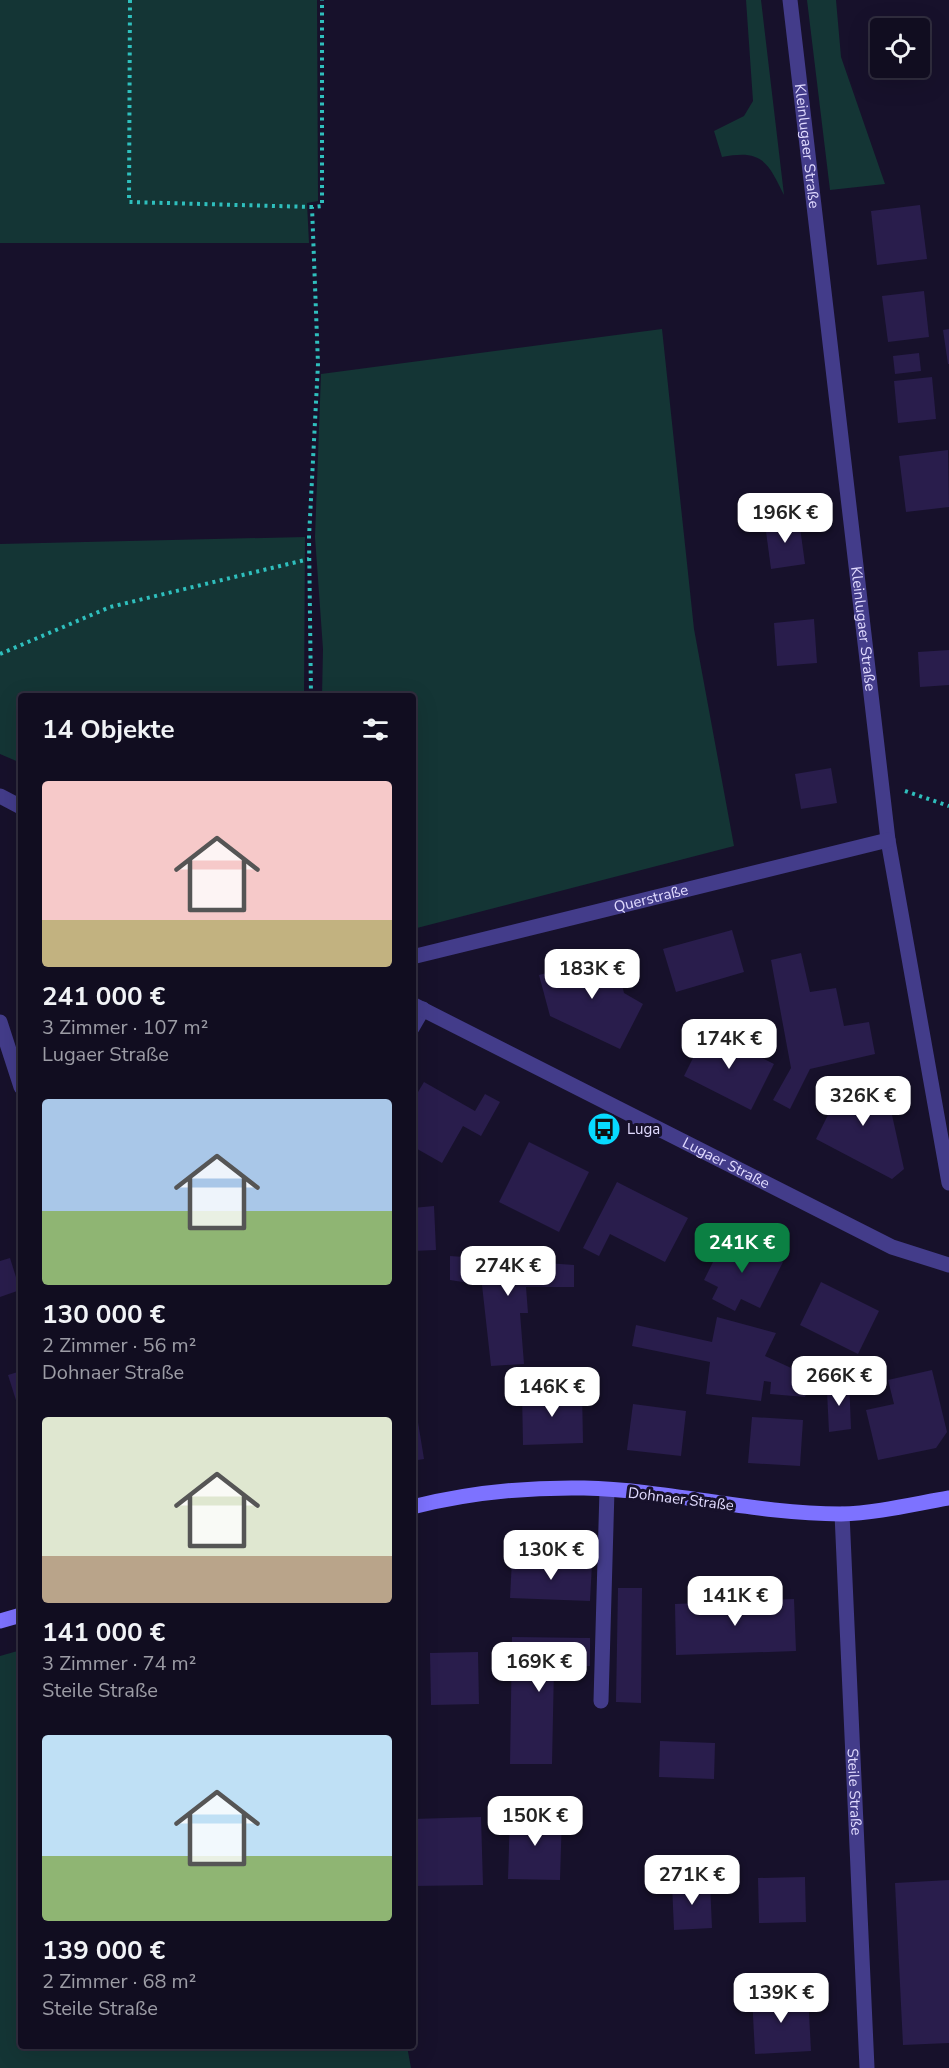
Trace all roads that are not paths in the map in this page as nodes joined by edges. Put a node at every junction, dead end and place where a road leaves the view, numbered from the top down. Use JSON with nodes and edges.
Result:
{"nodes":[{"id":1,"x":790,"y":0,"type":"edge"},
{"id":2,"x":0,"y":796,"type":"edge"},
{"id":3,"x":18,"y":805,"type":"edge"},
{"id":4,"x":888,"y":840,"type":"junction"},
{"id":5,"x":416,"y":956,"type":"edge"},
{"id":6,"x":418,"y":1006,"type":"edge"},
{"id":7,"x":0,"y":1022,"type":"edge"},
{"id":8,"x":18,"y":1078,"type":"edge"},
{"id":9,"x":949,"y":1183,"type":"edge"},
{"id":10,"x":949,"y":1265,"type":"edge"},
{"id":11,"x":607,"y":1490,"type":"junction"},
{"id":12,"x":949,"y":1498,"type":"edge"},
{"id":13,"x":416,"y":1506,"type":"edge"},
{"id":14,"x":842,"y":1514,"type":"junction"},
{"id":15,"x":18,"y":1616,"type":"edge"},
{"id":16,"x":0,"y":1621,"type":"edge"},
{"id":17,"x":601,"y":1701,"type":"dead end"},
{"id":18,"x":867,"y":2068,"type":"edge"}],
"edges":[{"from":1,"to":4,"type":"street","name":"Kleinlugaer Straße"},
{"from":2,"to":3,"type":"street"},
{"from":4,"to":5,"type":"street","name":"Querstraße"},
{"from":4,"to":9,"type":"street","name":"Kleinlugaer Straße"},
{"from":6,"to":10,"type":"street","name":"Lugaer Straße"},
{"from":7,"to":8,"type":"street"},
{"from":11,"to":13,"type":"main road","name":"Dohnaer Straße"},
{"from":11,"to":14,"type":"main road","name":"Dohnaer Straße"},
{"from":11,"to":17,"type":"street"},
{"from":12,"to":14,"type":"main road","name":"Dohnaer Straße"},
{"from":14,"to":18,"type":"street","name":"Steile Straße"},
{"from":15,"to":16,"type":"main road"}]}
